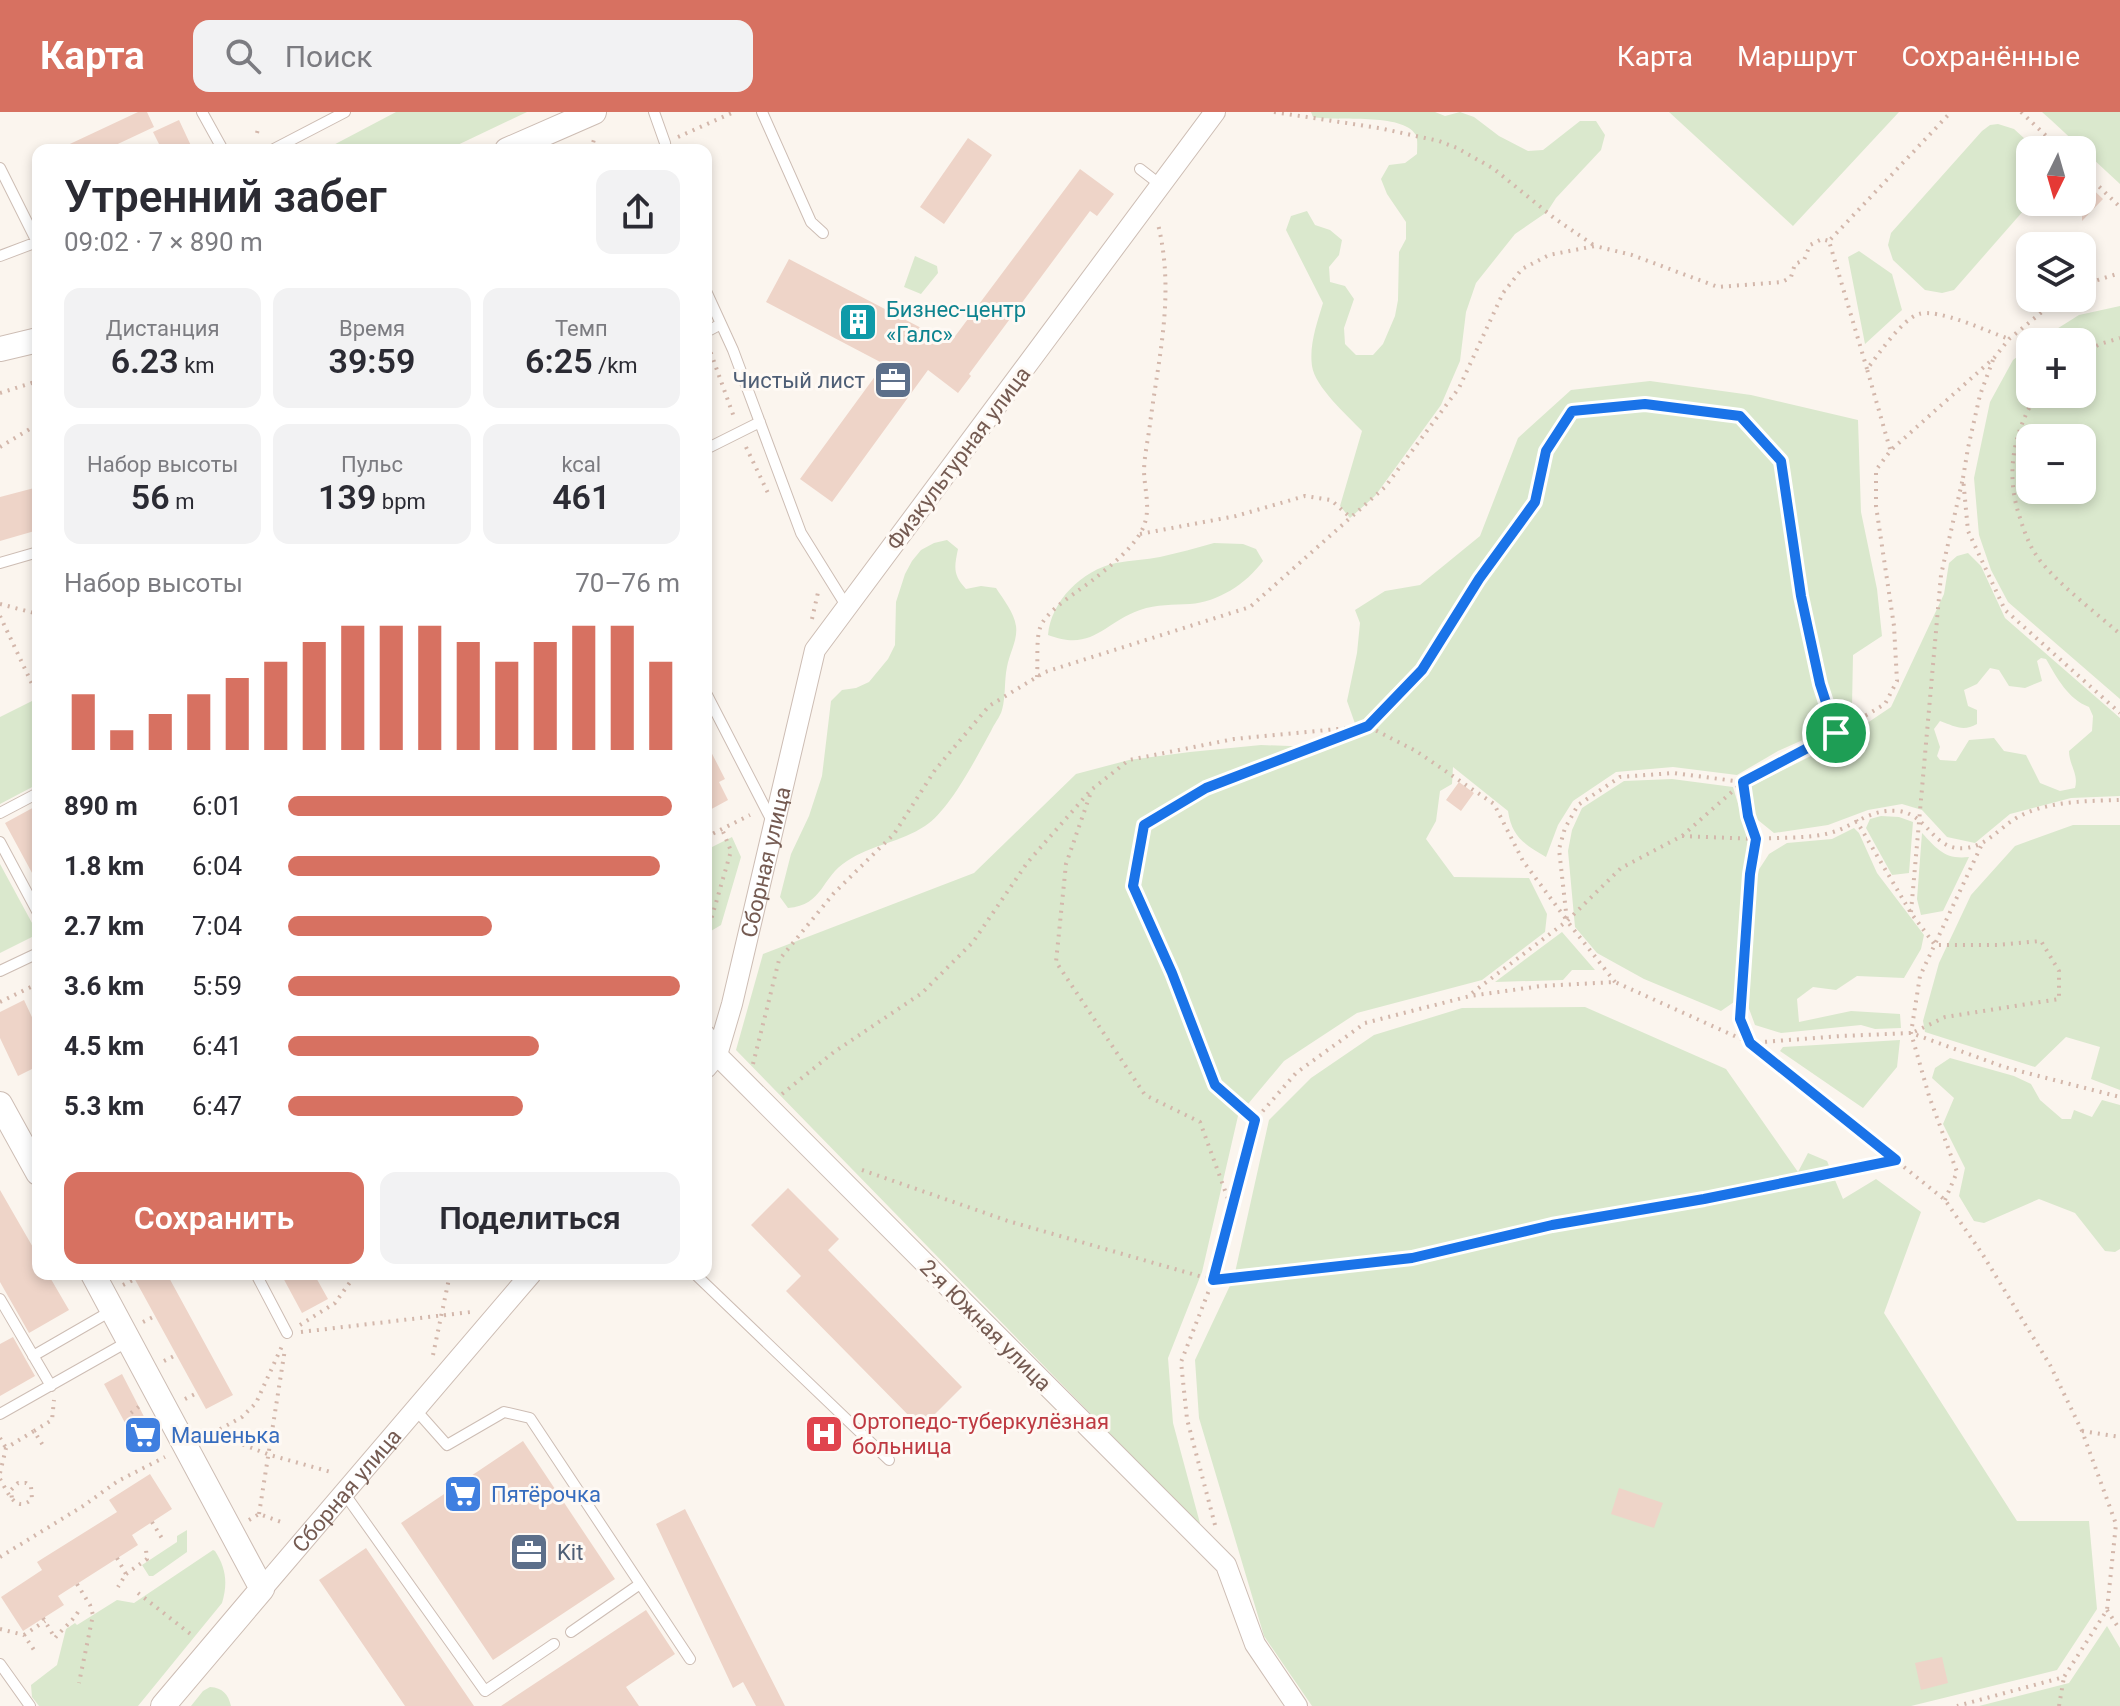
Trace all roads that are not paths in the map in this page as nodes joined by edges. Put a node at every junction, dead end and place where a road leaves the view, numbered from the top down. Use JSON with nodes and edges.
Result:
{"nodes":[{"id":1,"x":202,"y":112,"type":"edge"},
{"id":2,"x":345,"y":112,"type":"edge"},
{"id":3,"x":594,"y":112,"type":"edge"},
{"id":4,"x":654,"y":112,"type":"edge"},
{"id":5,"x":762,"y":112,"type":"edge"},
{"id":6,"x":1215,"y":112,"type":"edge"},
{"id":7,"x":220,"y":144,"type":"edge"},
{"id":8,"x":284,"y":144,"type":"edge"},
{"id":9,"x":521,"y":144,"type":"edge"},
{"id":10,"x":664,"y":144,"type":"edge"},
{"id":11,"x":0,"y":168,"type":"edge"},
{"id":12,"x":1140,"y":169,"type":"dead end"},
{"id":13,"x":1162,"y":186,"type":"junction"},
{"id":14,"x":32,"y":231,"type":"edge"},
{"id":15,"x":823,"y":233,"type":"dead end"},
{"id":16,"x":32,"y":245,"type":"edge"},
{"id":17,"x":0,"y":256,"type":"edge"},
{"id":18,"x":712,"y":304,"type":"edge"},
{"id":19,"x":721,"y":324,"type":"junction"},
{"id":20,"x":712,"y":329,"type":"edge"},
{"id":21,"x":32,"y":341,"type":"edge"},
{"id":22,"x":0,"y":349,"type":"edge"},
{"id":23,"x":760,"y":422,"type":"junction"},
{"id":24,"x":712,"y":446,"type":"edge"},
{"id":25,"x":32,"y":554,"type":"edge"},
{"id":26,"x":0,"y":563,"type":"edge"},
{"id":27,"x":847,"y":607,"type":"junction"},
{"id":28,"x":812,"y":641,"type":"joint"},
{"id":29,"x":712,"y":705,"type":"edge"},
{"id":30,"x":32,"y":796,"type":"edge"},
{"id":31,"x":0,"y":813,"type":"edge"},
{"id":32,"x":774,"y":825,"type":"junction"},
{"id":33,"x":0,"y":842,"type":"edge"},
{"id":34,"x":32,"y":902,"type":"edge"},
{"id":35,"x":32,"y":956,"type":"edge"},
{"id":36,"x":0,"y":971,"type":"edge"},
{"id":37,"x":712,"y":1062,"type":"edge"},
{"id":38,"x":0,"y":1104,"type":"edge"},
{"id":39,"x":32,"y":1164,"type":"edge"},
{"id":40,"x":99,"y":1280,"type":"edge"},
{"id":41,"x":259,"y":1280,"type":"edge"},
{"id":42,"x":526,"y":1280,"type":"edge"},
{"id":43,"x":701,"y":1280,"type":"edge"},
{"id":44,"x":116,"y":1298,"type":"junction"},
{"id":45,"x":0,"y":1299,"type":"edge"},
{"id":46,"x":134,"y":1332,"type":"junction"},
{"id":47,"x":287,"y":1333,"type":"road end"},
{"id":48,"x":33,"y":1356,"type":"junction"},
{"id":49,"x":51,"y":1386,"type":"junction"},
{"id":50,"x":415,"y":1409,"type":"junction"},
{"id":51,"x":0,"y":1414,"type":"edge"},
{"id":52,"x":889,"y":1460,"type":"dead end"},
{"id":53,"x":344,"y":1493,"type":"junction"},
{"id":54,"x":640,"y":1584,"type":"junction"},
{"id":55,"x":262,"y":1589,"type":"junction"},
{"id":56,"x":571,"y":1632,"type":"dead end"},
{"id":57,"x":554,"y":1644,"type":"dead end"},
{"id":58,"x":690,"y":1659,"type":"dead end"},
{"id":59,"x":0,"y":1664,"type":"edge"},
{"id":60,"x":30,"y":1706,"type":"edge"},
{"id":61,"x":163,"y":1706,"type":"edge"},
{"id":62,"x":1297,"y":1706,"type":"edge"}],
"edges":[{"from":1,"to":7,"type":"lane"},
{"from":2,"to":8,"type":"lane"},
{"from":3,"to":9,"type":"street"},
{"from":4,"to":10,"type":"lane"},
{"from":5,"to":15,"type":"lane"},
{"from":6,"to":13,"type":"street","name":"Физкультурная улица"},
{"from":11,"to":14,"type":"lane"},
{"from":12,"to":13,"type":"lane"},
{"from":13,"to":27,"type":"street","name":"Физкультурная улица"},
{"from":16,"to":17,"type":"lane"},
{"from":18,"to":19,"type":"lane"},
{"from":19,"to":20,"type":"lane"},
{"from":19,"to":23,"type":"lane"},
{"from":21,"to":22,"type":"street"},
{"from":23,"to":24,"type":"lane"},
{"from":23,"to":27,"type":"lane"},
{"from":25,"to":26,"type":"lane"},
{"from":27,"to":28,"type":"street","name":"Физкультурная улица"},
{"from":28,"to":32,"type":"street","name":"Сборная улица"},
{"from":29,"to":32,"type":"lane"},
{"from":30,"to":31,"type":"lane"},
{"from":32,"to":37,"type":"street","name":"Сборная улица"},
{"from":33,"to":34,"type":"lane"},
{"from":35,"to":36,"type":"lane"},
{"from":37,"to":62,"type":"street","name":"2-я Южная улица"},
{"from":38,"to":39,"type":"street"},
{"from":40,"to":44,"type":"street"},
{"from":41,"to":47,"type":"lane"},
{"from":42,"to":50,"type":"street","name":"Сборная улица"},
{"from":43,"to":52,"type":"lane"},
{"from":44,"to":46,"type":"street"},
{"from":44,"to":48,"type":"lane"},
{"from":45,"to":48,"type":"lane"},
{"from":46,"to":49,"type":"lane"},
{"from":46,"to":55,"type":"street"},
{"from":48,"to":49,"type":"lane"},
{"from":49,"to":51,"type":"lane"},
{"from":50,"to":53,"type":"street","name":"Сборная улица"},
{"from":50,"to":54,"type":"lane"},
{"from":53,"to":55,"type":"street","name":"Сборная улица"},
{"from":53,"to":57,"type":"lane"},
{"from":54,"to":56,"type":"lane"},
{"from":54,"to":58,"type":"lane"},
{"from":55,"to":61,"type":"street","name":"Сборная улица"},
{"from":59,"to":60,"type":"lane"}]}
